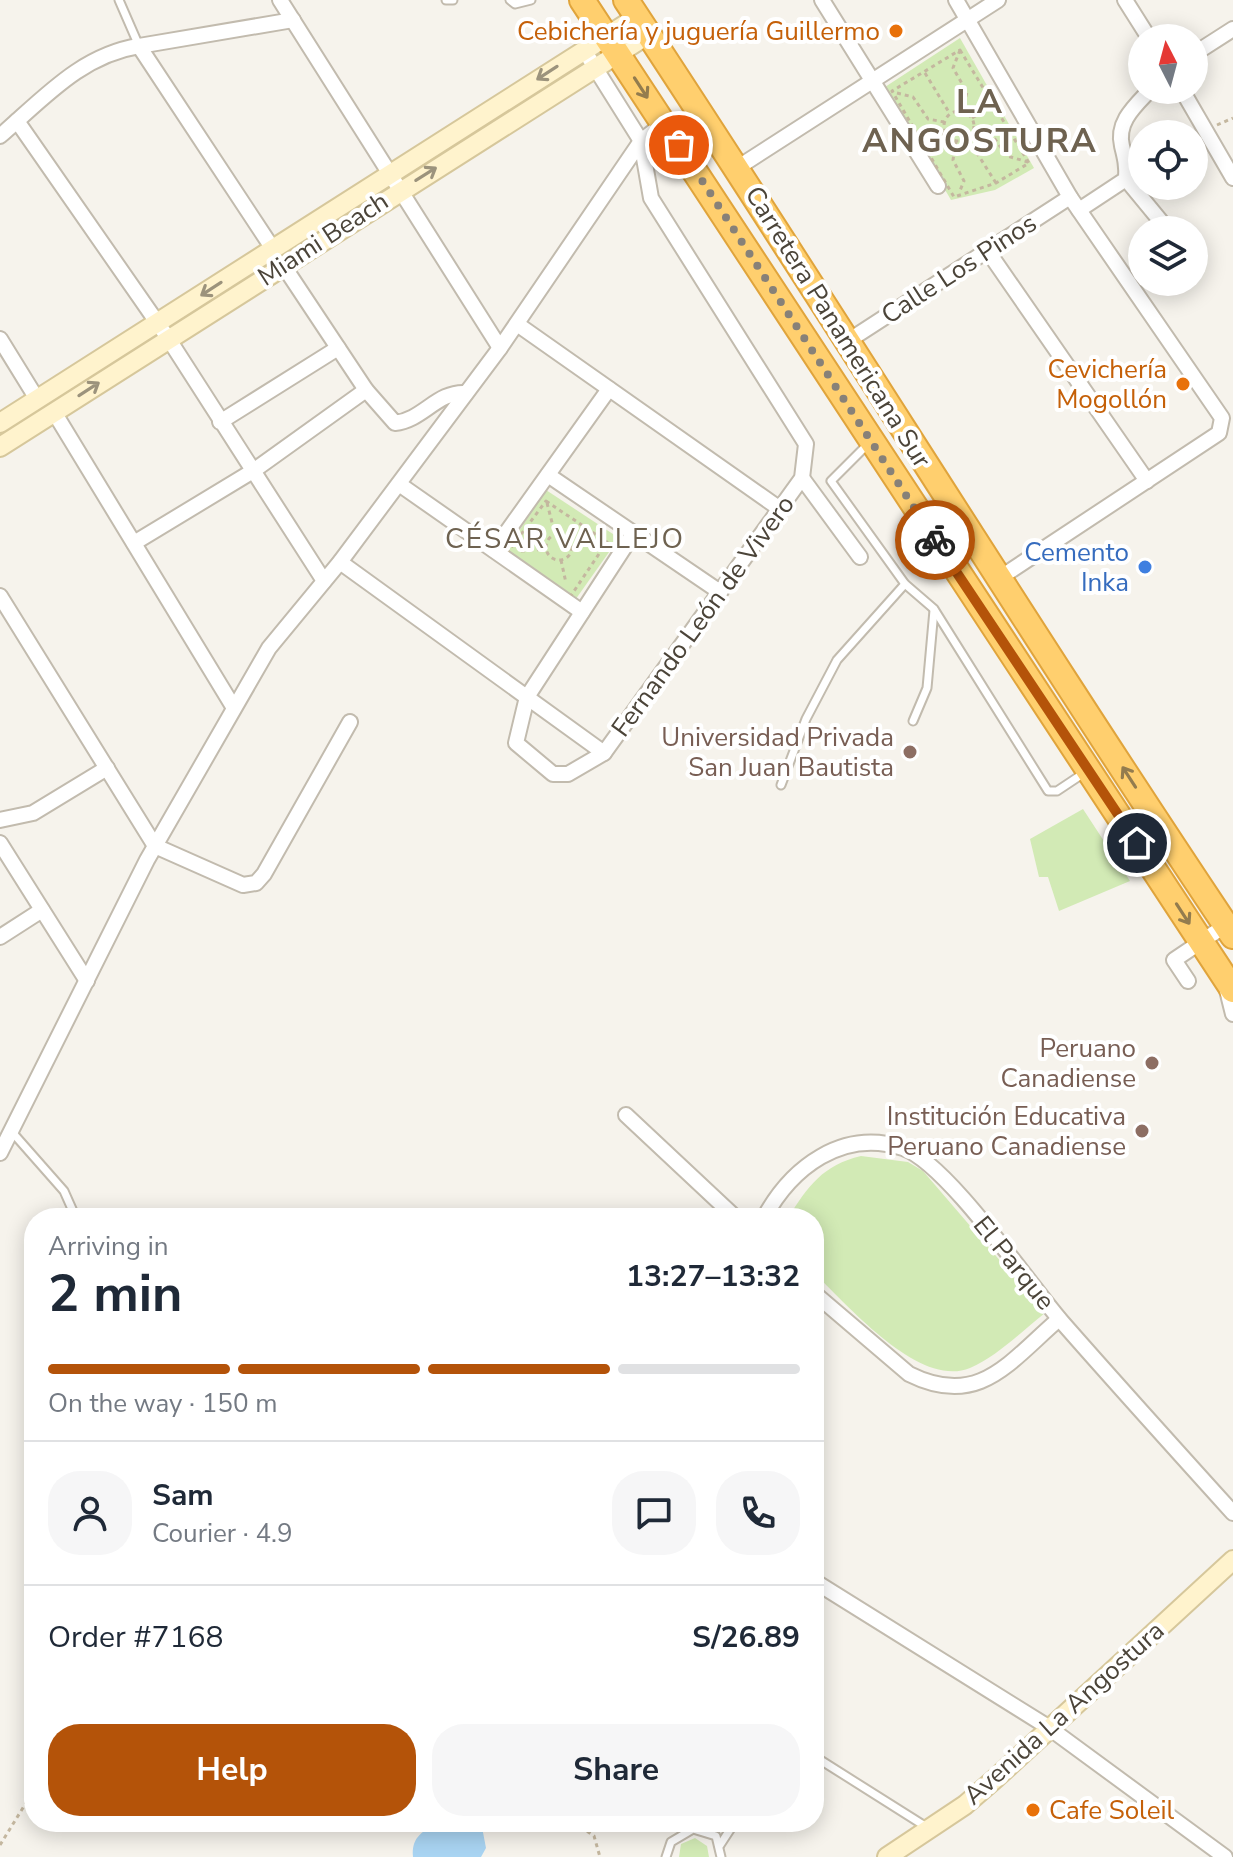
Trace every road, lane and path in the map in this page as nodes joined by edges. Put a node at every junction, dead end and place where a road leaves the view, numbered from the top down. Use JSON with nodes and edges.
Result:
{"nodes":[{"id":1,"x":119,"y":0,"type":"edge"},
{"id":2,"x":280,"y":0,"type":"edge"},
{"id":3,"x":446,"y":0,"type":"edge"},
{"id":4,"x":453,"y":0,"type":"edge"},
{"id":5,"x":510,"y":0,"type":"edge"},
{"id":6,"x":531,"y":0,"type":"edge"},
{"id":7,"x":582,"y":0,"type":"edge"},
{"id":8,"x":822,"y":0,"type":"edge"},
{"id":9,"x":956,"y":0,"type":"edge"},
{"id":10,"x":998,"y":0,"type":"edge"},
{"id":11,"x":1125,"y":0,"type":"edge"},
{"id":12,"x":637,"y":17,"type":"edge"},
{"id":13,"x":293,"y":20,"type":"junction"},
{"id":14,"x":967,"y":20,"type":"junction"},
{"id":15,"x":1140,"y":24,"type":"edge"},
{"id":16,"x":1233,"y":29,"type":"edge"},
{"id":17,"x":611,"y":44,"type":"junction"},
{"id":18,"x":1208,"y":45,"type":"edge"},
{"id":19,"x":139,"y":46,"type":"junction"},
{"id":20,"x":584,"y":50,"type":"junction"},
{"id":21,"x":960,"y":50,"type":"junction"},
{"id":22,"x":595,"y":67,"type":"junction"},
{"id":23,"x":924,"y":71,"type":"junction"},
{"id":24,"x":873,"y":80,"type":"junction"},
{"id":25,"x":892,"y":91,"type":"junction"},
{"id":26,"x":1138,"y":104,"type":"edge"},
{"id":27,"x":1190,"y":104,"type":"edge"},
{"id":28,"x":993,"y":105,"type":"junction"},
{"id":29,"x":962,"y":112,"type":"junction"},
{"id":30,"x":950,"y":114,"type":"junction"},
{"id":31,"x":971,"y":119,"type":"junction"},
{"id":32,"x":17,"y":121,"type":"junction"},
{"id":33,"x":944,"y":122,"type":"junction"},
{"id":34,"x":664,"y":123,"type":"junction"},
{"id":35,"x":974,"y":129,"type":"junction"},
{"id":36,"x":945,"y":132,"type":"junction"},
{"id":37,"x":0,"y":136,"type":"edge"},
{"id":38,"x":968,"y":139,"type":"junction"},
{"id":39,"x":641,"y":141,"type":"junction"},
{"id":40,"x":956,"y":141,"type":"junction"},
{"id":41,"x":924,"y":145,"type":"junction"},
{"id":42,"x":1029,"y":163,"type":"junction"},
{"id":43,"x":737,"y":168,"type":"junction"},
{"id":44,"x":1233,"y":178,"type":"edge"},
{"id":45,"x":1126,"y":179,"type":"junction"},
{"id":46,"x":395,"y":182,"type":"junction"},
{"id":47,"x":996,"y":183,"type":"junction"},
{"id":48,"x":938,"y":186,"type":"dead end"},
{"id":49,"x":959,"y":195,"type":"junction"},
{"id":50,"x":1070,"y":197,"type":"junction"},
{"id":51,"x":1079,"y":210,"type":"junction"},
{"id":52,"x":1156,"y":216,"type":"edge"},
{"id":53,"x":987,"y":250,"type":"junction"},
{"id":54,"x":278,"y":257,"type":"junction"},
{"id":55,"x":517,"y":324,"type":"junction"},
{"id":56,"x":163,"y":331,"type":"junction"},
{"id":57,"x":0,"y":339,"type":"edge"},
{"id":58,"x":848,"y":341,"type":"junction"},
{"id":59,"x":338,"y":348,"type":"junction"},
{"id":60,"x":500,"y":348,"type":"junction"},
{"id":61,"x":609,"y":389,"type":"junction"},
{"id":62,"x":366,"y":390,"type":"junction"},
{"id":63,"x":466,"y":393,"type":"junction"},
{"id":64,"x":37,"y":399,"type":"junction"},
{"id":65,"x":54,"y":412,"type":"junction"},
{"id":66,"x":220,"y":422,"type":"junction"},
{"id":67,"x":0,"y":423,"type":"edge"},
{"id":68,"x":871,"y":441,"type":"junction"},
{"id":69,"x":0,"y":447,"type":"edge"},
{"id":70,"x":253,"y":471,"type":"junction"},
{"id":71,"x":548,"y":475,"type":"junction"},
{"id":72,"x":802,"y":478,"type":"junction"},
{"id":73,"x":1147,"y":481,"type":"junction"},
{"id":74,"x":399,"y":484,"type":"junction"},
{"id":75,"x":546,"y":501,"type":"junction"},
{"id":76,"x":780,"y":509,"type":"junction"},
{"id":77,"x":555,"y":534,"type":"junction"},
{"id":78,"x":633,"y":534,"type":"junction"},
{"id":79,"x":607,"y":542,"type":"junction"},
{"id":80,"x":134,"y":543,"type":"junction"},
{"id":81,"x":572,"y":547,"type":"junction"},
{"id":82,"x":545,"y":549,"type":"junction"},
{"id":83,"x":500,"y":551,"type":"junction"},
{"id":84,"x":860,"y":557,"type":"dead end"},
{"id":85,"x":561,"y":560,"type":"junction"},
{"id":86,"x":340,"y":562,"type":"junction"},
{"id":87,"x":998,"y":579,"type":"junction"},
{"id":88,"x":324,"y":581,"type":"junction"},
{"id":89,"x":905,"y":584,"type":"junction"},
{"id":90,"x":720,"y":592,"type":"junction"},
{"id":91,"x":0,"y":596,"type":"edge"},
{"id":92,"x":570,"y":597,"type":"junction"},
{"id":93,"x":934,"y":609,"type":"junction"},
{"id":94,"x":582,"y":612,"type":"junction"},
{"id":95,"x":527,"y":697,"type":"junction"},
{"id":96,"x":234,"y":708,"type":"junction"},
{"id":97,"x":913,"y":721,"type":"dead end"},
{"id":98,"x":350,"y":722,"type":"dead end"},
{"id":99,"x":604,"y":753,"type":"junction"},
{"id":100,"x":107,"y":768,"type":"junction"},
{"id":101,"x":1089,"y":770,"type":"junction"},
{"id":102,"x":781,"y":785,"type":"dead end"},
{"id":103,"x":0,"y":820,"type":"edge"},
{"id":104,"x":0,"y":843,"type":"edge"},
{"id":105,"x":155,"y":846,"type":"junction"},
{"id":106,"x":42,"y":910,"type":"junction"},
{"id":107,"x":1231,"y":932,"type":"edge"},
{"id":108,"x":0,"y":937,"type":"edge"},
{"id":109,"x":1204,"y":947,"type":"junction"},
{"id":110,"x":87,"y":981,"type":"junction"},
{"id":111,"x":1188,"y":981,"type":"dead end"},
{"id":112,"x":1228,"y":982,"type":"edge"},
{"id":113,"x":1233,"y":1014,"type":"edge"},
{"id":114,"x":626,"y":1115,"type":"dead end"},
{"id":115,"x":12,"y":1132,"type":"junction"},
{"id":116,"x":0,"y":1153,"type":"edge"},
{"id":117,"x":72,"y":1208,"type":"edge"},
{"id":118,"x":725,"y":1208,"type":"edge"},
{"id":119,"x":770,"y":1208,"type":"edge"},
{"id":120,"x":824,"y":1302,"type":"edge"},
{"id":121,"x":1059,"y":1319,"type":"junction"},
{"id":122,"x":1233,"y":1513,"type":"edge"},
{"id":123,"x":1233,"y":1560,"type":"edge"},
{"id":124,"x":824,"y":1587,"type":"edge"},
{"id":125,"x":1048,"y":1727,"type":"junction"},
{"id":126,"x":824,"y":1762,"type":"edge"},
{"id":127,"x":24,"y":1806,"type":"edge"},
{"id":128,"x":930,"y":1829,"type":"junction"},
{"id":129,"x":588,"y":1832,"type":"edge"},
{"id":130,"x":689,"y":1832,"type":"edge"},
{"id":131,"x":709,"y":1832,"type":"edge"},
{"id":132,"x":728,"y":1832,"type":"edge"},
{"id":133,"x":681,"y":1833,"type":"joint"},
{"id":134,"x":0,"y":1845,"type":"edge"},
{"id":135,"x":720,"y":1845,"type":"junction"},
{"id":136,"x":600,"y":1857,"type":"edge"},
{"id":137,"x":666,"y":1857,"type":"edge"},
{"id":138,"x":721,"y":1857,"type":"edge"},
{"id":139,"x":887,"y":1857,"type":"edge"},
{"id":140,"x":1225,"y":1857,"type":"edge"}],
"edges":[{"from":1,"to":19,"type":"lane"},
{"from":2,"to":13,"type":"street"},
{"from":3,"to":4,"type":"lane"},
{"from":5,"to":6,"type":"lane"},
{"from":7,"to":17,"type":"highway","name":"Carretera Panamericana Sur"},
{"from":8,"to":24,"type":"street"},
{"from":9,"to":14,"type":"street"},
{"from":10,"to":14,"type":"street"},
{"from":11,"to":15,"type":"street"},
{"from":12,"to":17,"type":"street","name":"Miami Beach"},
{"from":12,"to":43,"type":"highway","name":"Carretera Panamericana Sur"},
{"from":13,"to":19,"type":"street"},
{"from":13,"to":46,"type":"street"},
{"from":14,"to":24,"type":"street"},
{"from":14,"to":50,"type":"street"},
{"from":16,"to":18,"type":"street"},
{"from":17,"to":20,"type":"street","name":"Miami Beach"},
{"from":17,"to":22,"type":"street","name":"Miami Beach"},
{"from":17,"to":34,"type":"highway","name":"Carretera Panamericana Sur","one_way":true},
{"from":19,"to":32,"type":"street"},
{"from":19,"to":54,"type":"street"},
{"from":20,"to":22,"type":"street"},
{"from":20,"to":46,"type":"street","name":"Miami Beach","one_way":true},
{"from":21,"to":23,"type":"path"},
{"from":21,"to":28,"type":"path"},
{"from":21,"to":29,"type":"path"},
{"from":22,"to":39,"type":"street"},
{"from":46,"to":22,"type":"street","name":"Miami Beach","one_way":true},
{"from":23,"to":25,"type":"path"},
{"from":23,"to":30,"type":"path"},
{"from":24,"to":43,"type":"street"},
{"from":24,"to":48,"type":"street"},
{"from":25,"to":33,"type":"path"},
{"from":25,"to":41,"type":"path"},
{"from":26,"to":45,"type":"street"},
{"from":27,"to":44,"type":"street"},
{"from":28,"to":31,"type":"path"},
{"from":28,"to":42,"type":"path"},
{"from":29,"to":30,"type":"path"},
{"from":29,"to":31,"type":"path"},
{"from":30,"to":33,"type":"path"},
{"from":31,"to":35,"type":"path"},
{"from":32,"to":37,"type":"street"},
{"from":32,"to":56,"type":"street"},
{"from":33,"to":36,"type":"path"},
{"from":34,"to":39,"type":"street"},
{"from":34,"to":68,"type":"highway","name":"Carretera Panamericana Sur"},
{"from":35,"to":38,"type":"path"},
{"from":35,"to":42,"type":"path"},
{"from":36,"to":40,"type":"path"},
{"from":36,"to":41,"type":"path"},
{"from":38,"to":40,"type":"path"},
{"from":38,"to":47,"type":"path"},
{"from":39,"to":55,"type":"street"},
{"from":39,"to":72,"type":"street"},
{"from":40,"to":49,"type":"path"},
{"from":41,"to":49,"type":"path"},
{"from":42,"to":47,"type":"path"},
{"from":43,"to":58,"type":"highway","name":"Carretera Panamericana Sur"},
{"from":45,"to":51,"type":"street"},
{"from":45,"to":52,"type":"street"},
{"from":46,"to":54,"type":"street","name":"Miami Beach"},
{"from":46,"to":60,"type":"street"},
{"from":47,"to":49,"type":"path"},
{"from":50,"to":51,"type":"street"},
{"from":50,"to":53,"type":"street","name":"Calle Los Pinos"},
{"from":51,"to":73,"type":"street"},
{"from":53,"to":58,"type":"street","name":"Calle Los Pinos"},
{"from":53,"to":73,"type":"street"},
{"from":54,"to":56,"type":"street","name":"Miami Beach"},
{"from":54,"to":59,"type":"street"},
{"from":55,"to":60,"type":"street"},
{"from":55,"to":61,"type":"street"},
{"from":56,"to":64,"type":"street","name":"Miami Beach"},
{"from":65,"to":56,"type":"street","name":"Miami Beach","one_way":true},
{"from":56,"to":66,"type":"street"},
{"from":57,"to":64,"type":"street"},
{"from":58,"to":87,"type":"highway","name":"Carretera Panamericana Sur"},
{"from":59,"to":62,"type":"street"},
{"from":59,"to":66,"type":"street"},
{"from":60,"to":63,"type":"street"},
{"from":61,"to":71,"type":"street"},
{"from":61,"to":76,"type":"street"},
{"from":62,"to":63,"type":"street"},
{"from":62,"to":70,"type":"street"},
{"from":63,"to":74,"type":"street"},
{"from":64,"to":67,"type":"street","name":"Miami Beach"},
{"from":65,"to":69,"type":"street","name":"Miami Beach"},
{"from":65,"to":80,"type":"street"},
{"from":66,"to":70,"type":"street"},
{"from":68,"to":89,"type":"lane"},
{"from":68,"to":101,"type":"highway","name":"Carretera Panamericana Sur"},
{"from":70,"to":80,"type":"street"},
{"from":70,"to":88,"type":"street"},
{"from":71,"to":78,"type":"street"},
{"from":71,"to":83,"type":"street"},
{"from":72,"to":76,"type":"street","name":"Fernando León de Vivero"},
{"from":72,"to":84,"type":"street"},
{"from":73,"to":87,"type":"street"},
{"from":74,"to":83,"type":"street"},
{"from":74,"to":86,"type":"street"},
{"from":75,"to":77,"type":"path"},
{"from":75,"to":79,"type":"path"},
{"from":75,"to":83,"type":"path"},
{"from":76,"to":90,"type":"street","name":"Fernando León de Vivero"},
{"from":77,"to":81,"type":"path"},
{"from":77,"to":82,"type":"path"},
{"from":78,"to":90,"type":"street"},
{"from":78,"to":94,"type":"street"},
{"from":79,"to":81,"type":"path"},
{"from":79,"to":92,"type":"path"},
{"from":80,"to":96,"type":"street"},
{"from":81,"to":85,"type":"path"},
{"from":82,"to":83,"type":"path"},
{"from":82,"to":85,"type":"path"},
{"from":83,"to":92,"type":"path"},
{"from":83,"to":94,"type":"street"},
{"from":85,"to":92,"type":"path"},
{"from":86,"to":88,"type":"street"},
{"from":86,"to":95,"type":"street"},
{"from":107,"to":87,"type":"highway","name":"Carretera Panamericana Sur","one_way":true},
{"from":88,"to":96,"type":"street"},
{"from":89,"to":93,"type":"lane"},
{"from":89,"to":102,"type":"lane"},
{"from":90,"to":99,"type":"street","name":"Fernando León de Vivero"},
{"from":91,"to":100,"type":"street"},
{"from":93,"to":97,"type":"lane"},
{"from":93,"to":101,"type":"lane"},
{"from":94,"to":95,"type":"street"},
{"from":95,"to":99,"type":"street"},
{"from":95,"to":99,"type":"street"},
{"from":96,"to":105,"type":"street"},
{"from":98,"to":105,"type":"street"},
{"from":100,"to":103,"type":"street"},
{"from":100,"to":105,"type":"street"},
{"from":101,"to":109,"type":"highway","name":"Carretera Panamericana Sur","one_way":true},
{"from":104,"to":106,"type":"street"},
{"from":105,"to":110,"type":"street"},
{"from":106,"to":108,"type":"street"},
{"from":106,"to":110,"type":"street"},
{"from":107,"to":109,"type":"street"},
{"from":109,"to":111,"type":"street"},
{"from":109,"to":112,"type":"highway","name":"Carretera Panamericana Sur"},
{"from":110,"to":115,"type":"street"},
{"from":112,"to":113,"type":"street"},
{"from":114,"to":118,"type":"street"},
{"from":115,"to":116,"type":"street"},
{"from":115,"to":117,"type":"lane"},
{"from":119,"to":121,"type":"street","name":"El Parque"},
{"from":120,"to":121,"type":"street"},
{"from":121,"to":122,"type":"street","name":"El Parque"},
{"from":123,"to":125,"type":"street","name":"Avenida La Angostura"},
{"from":124,"to":125,"type":"street"},
{"from":125,"to":128,"type":"street","name":"Avenida La Angostura"},
{"from":125,"to":140,"type":"street"},
{"from":126,"to":128,"type":"lane"},
{"from":127,"to":134,"type":"path"},
{"from":128,"to":139,"type":"street","name":"Avenida La Angostura"},
{"from":129,"to":136,"type":"path"},
{"from":130,"to":133,"type":"lane"},
{"from":131,"to":135,"type":"lane"},
{"from":132,"to":135,"type":"lane"},
{"from":133,"to":137,"type":"lane"},
{"from":135,"to":138,"type":"lane"}]}
